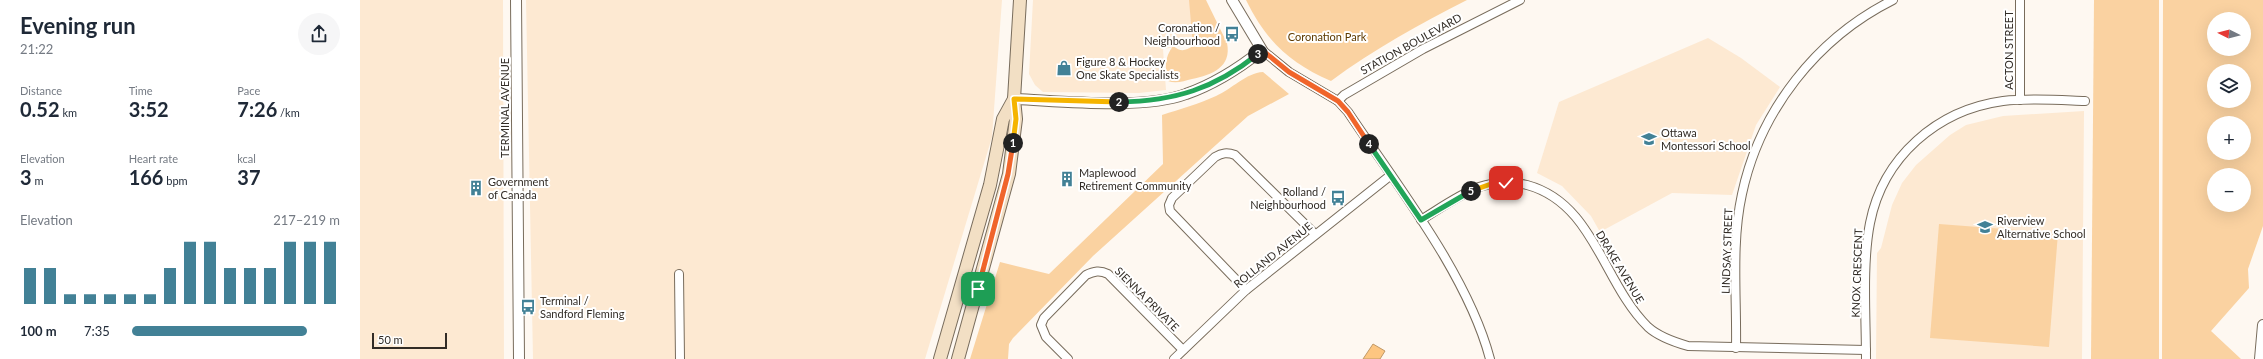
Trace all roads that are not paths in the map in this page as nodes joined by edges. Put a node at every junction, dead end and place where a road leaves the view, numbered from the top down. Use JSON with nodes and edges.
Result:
{"nodes":[{"id":1,"x":516,"y":0,"type":"edge"},
{"id":2,"x":1020,"y":0,"type":"edge"},
{"id":3,"x":1232,"y":0,"type":"edge"},
{"id":4,"x":1520,"y":0,"type":"edge"},
{"id":5,"x":1894,"y":0,"type":"edge"},
{"id":6,"x":2020,"y":0,"type":"edge"},
{"id":7,"x":1262,"y":50,"type":"junction"},
{"id":8,"x":1014,"y":99,"type":"junction"},
{"id":9,"x":2020,"y":100,"type":"junction"},
{"id":10,"x":1338,"y":101,"type":"junction"},
{"id":11,"x":2085,"y":101,"type":"dead end"},
{"id":12,"x":1390,"y":175,"type":"junction"},
{"id":13,"x":1421,"y":220,"type":"junction"},
{"id":14,"x":1315,"y":234,"type":"junction"},
{"id":15,"x":679,"y":274,"type":"dead end"},
{"id":16,"x":1246,"y":290,"type":"junction"},
{"id":17,"x":2263,"y":325,"type":"edge"},
{"id":18,"x":1736,"y":348,"type":"junction"},
{"id":19,"x":1183,"y":350,"type":"junction"},
{"id":20,"x":1866,"y":350,"type":"junction"},
{"id":21,"x":519,"y":359,"type":"edge"},
{"id":22,"x":680,"y":359,"type":"edge"},
{"id":23,"x":940,"y":359,"type":"edge"},
{"id":24,"x":958,"y":359,"type":"edge"},
{"id":25,"x":1068,"y":359,"type":"edge"},
{"id":26,"x":1174,"y":359,"type":"edge"},
{"id":27,"x":1490,"y":359,"type":"edge"},
{"id":28,"x":1866,"y":359,"type":"edge"},
{"id":29,"x":2260,"y":359,"type":"edge"}],
"edges":[{"from":1,"to":21,"type":"street","name":"TERMINAL AVENUE"},
{"from":2,"to":8,"type":"main road"},
{"from":3,"to":7,"type":"street"},
{"from":4,"to":10,"type":"street","name":"STATION BOULEVARD"},
{"from":5,"to":18,"type":"street","name":"LINDSAY STREET"},
{"from":6,"to":9,"type":"street","name":"ACTON STREET"},
{"from":7,"to":8,"type":"street"},
{"from":7,"to":10,"type":"street"},
{"from":8,"to":23,"type":"main road"},
{"from":8,"to":24,"type":"main road"},
{"from":9,"to":11,"type":"street","name":"KNOX CRESCENT"},
{"from":9,"to":20,"type":"street","name":"KNOX CRESCENT"},
{"from":10,"to":12,"type":"street"},
{"from":12,"to":13,"type":"street"},
{"from":12,"to":14,"type":"street","name":"ROLLAND AVENUE"},
{"from":13,"to":18,"type":"street","name":"DRAKE AVENUE"},
{"from":13,"to":27,"type":"street"},
{"from":14,"to":16,"type":"street","name":"ROLLAND AVENUE"},
{"from":14,"to":16,"type":"street"},
{"from":15,"to":22,"type":"street"},
{"from":16,"to":19,"type":"street","name":"ROLLAND AVENUE"},
{"from":17,"to":29,"type":"street"},
{"from":18,"to":20,"type":"street","name":"DRAKE AVENUE"},
{"from":19,"to":25,"type":"street","name":"SIENNA PRIVATE"},
{"from":19,"to":26,"type":"street","name":"ROLLAND AVENUE"},
{"from":20,"to":28,"type":"street","name":"KNOX CRESCENT"}]}
